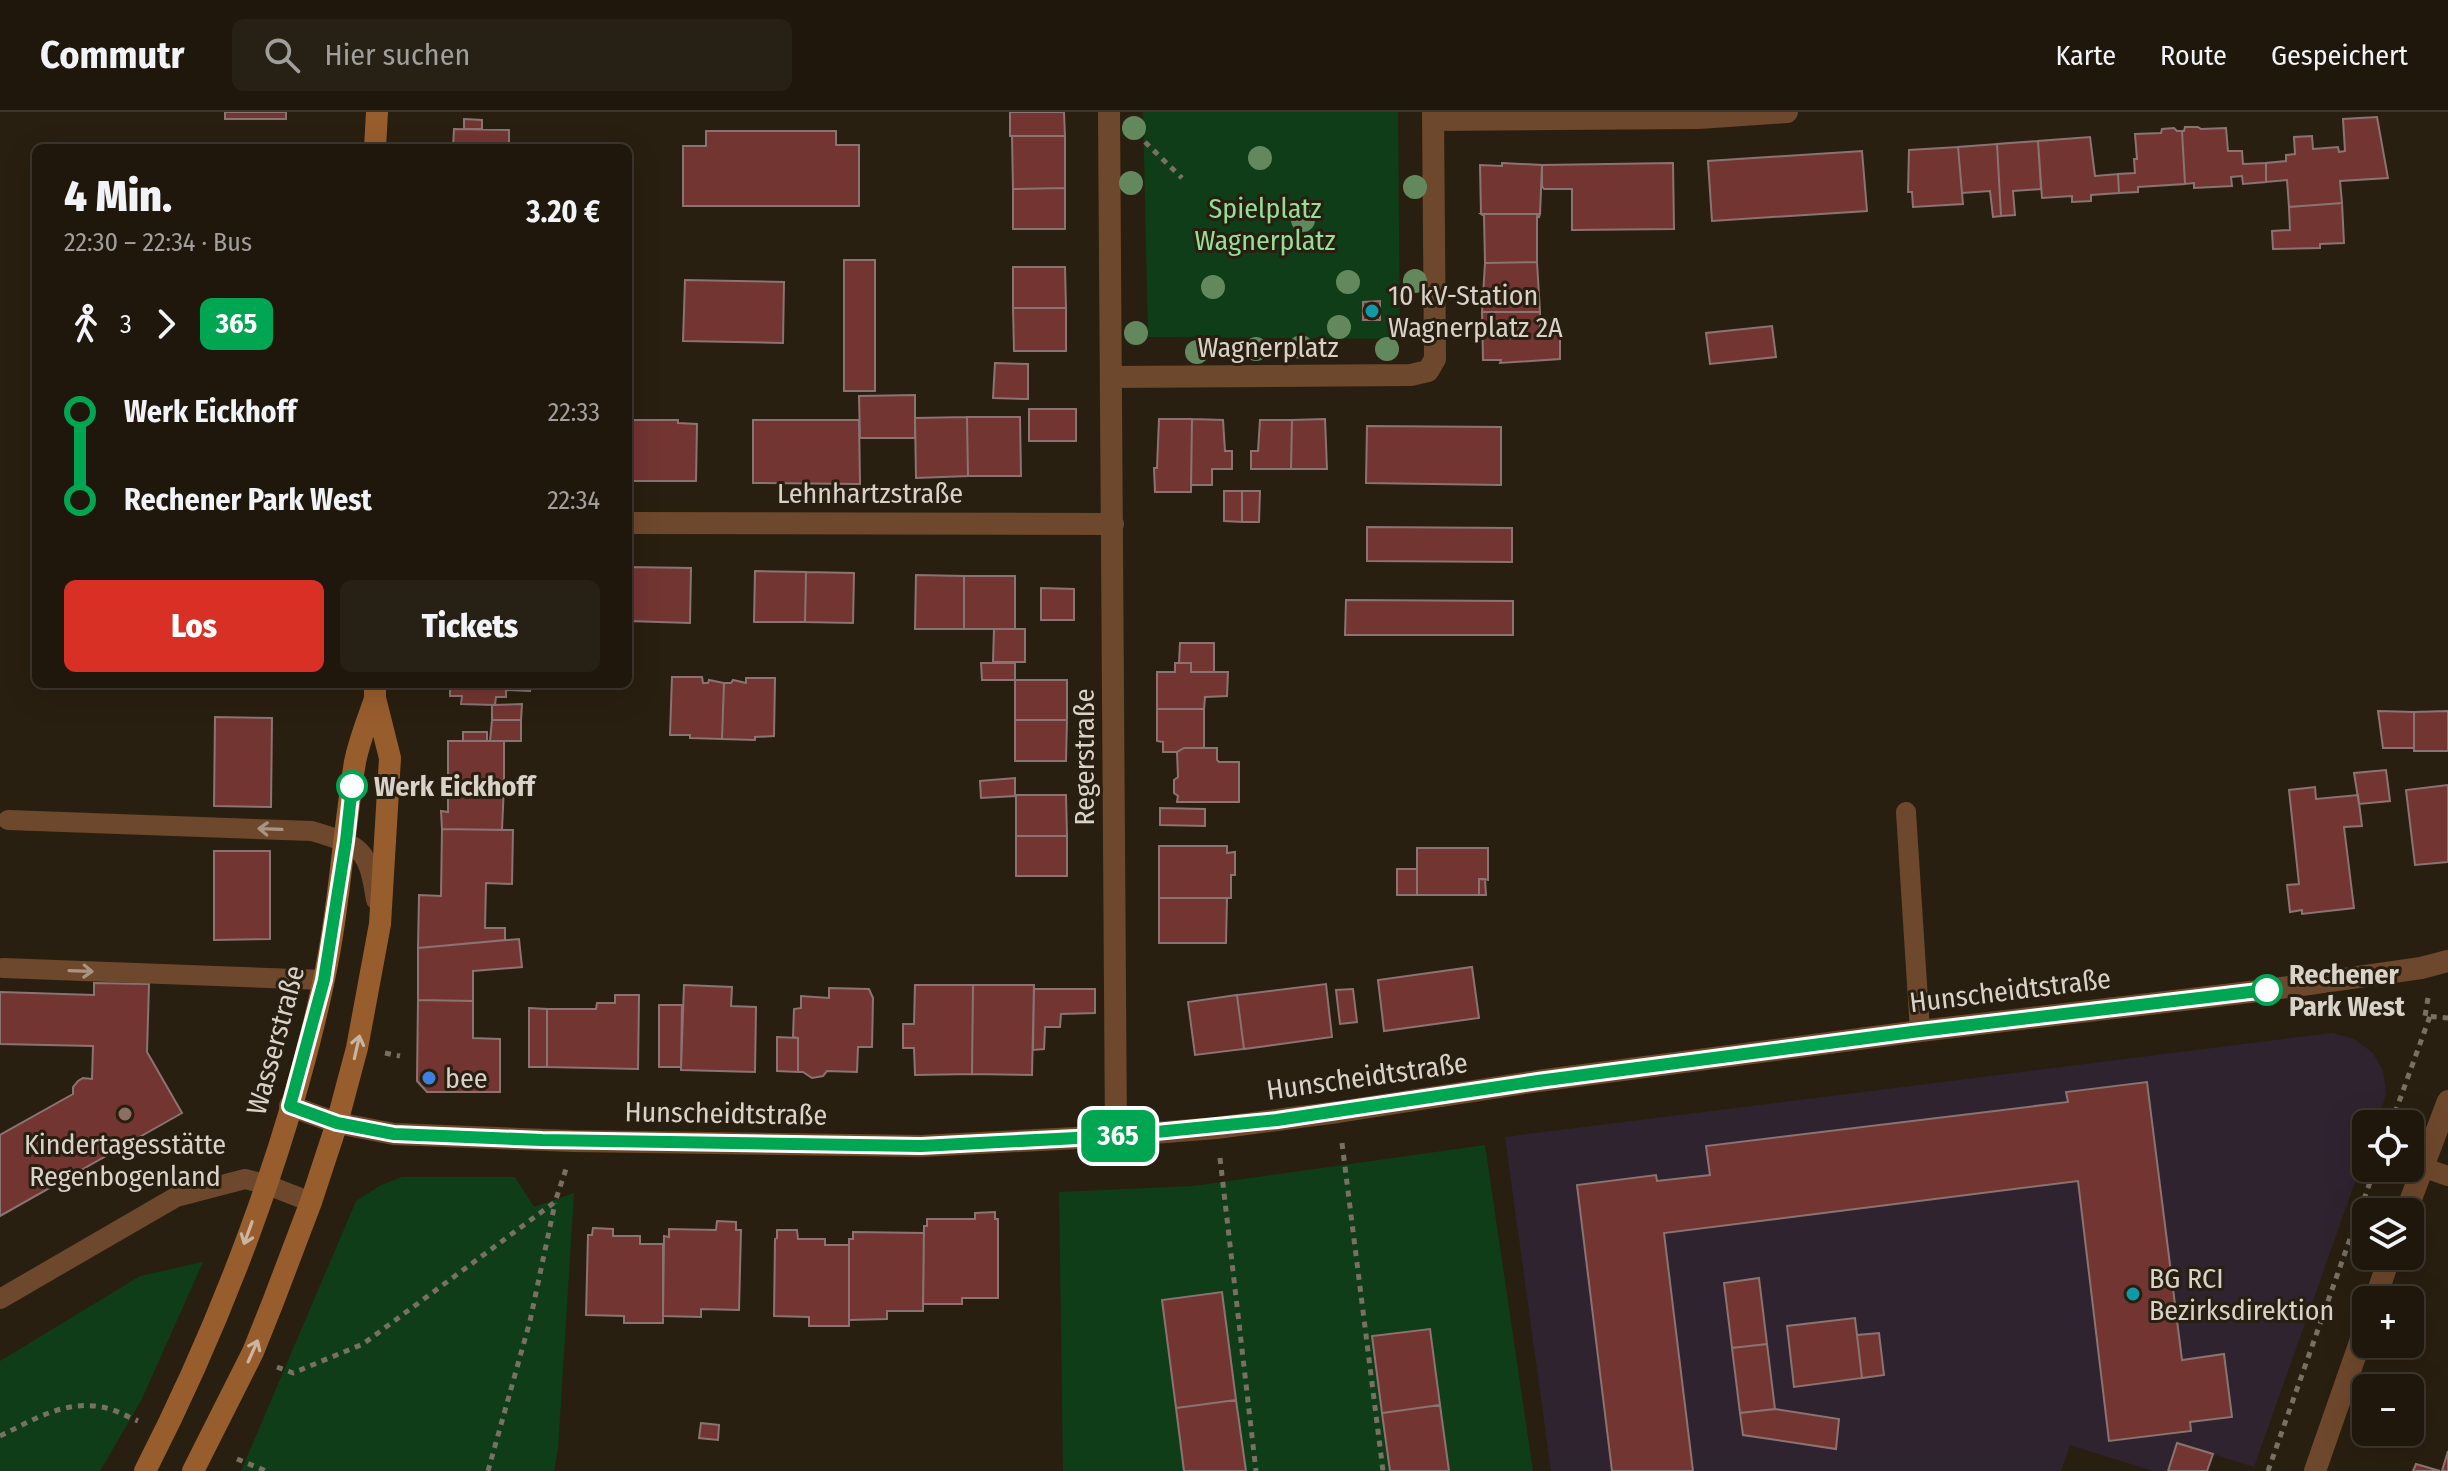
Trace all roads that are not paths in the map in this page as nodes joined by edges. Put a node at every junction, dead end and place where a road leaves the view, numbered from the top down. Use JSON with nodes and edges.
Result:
{"nodes":[{"id":1,"x":377,"y":112,"type":"edge"},
{"id":2,"x":1109,"y":112,"type":"edge"},
{"id":3,"x":1787,"y":112,"type":"edge"},
{"id":4,"x":1434,"y":116,"type":"edge"},
{"id":5,"x":375,"y":144,"type":"edge"},
{"id":6,"x":1111,"y":377,"type":"junction"},
{"id":7,"x":632,"y":523,"type":"edge"},
{"id":8,"x":1113,"y":524,"type":"junction"},
{"id":9,"x":375,"y":691,"type":"edge"},
{"id":10,"x":1906,"y":812,"type":"dead end"},
{"id":11,"x":8,"y":820,"type":"dead end"},
{"id":12,"x":346,"y":841,"type":"junction"},
{"id":13,"x":380,"y":924,"type":"junction"},
{"id":14,"x":2448,"y":961,"type":"edge"},
{"id":15,"x":3,"y":968,"type":"dead end"},
{"id":16,"x":324,"y":980,"type":"junction"},
{"id":17,"x":1920,"y":1031,"type":"junction"},
{"id":18,"x":2448,"y":1101,"type":"edge"},
{"id":19,"x":290,"y":1106,"type":"junction"},
{"id":20,"x":337,"y":1123,"type":"junction"},
{"id":21,"x":1116,"y":1136,"type":"junction"},
{"id":22,"x":2424,"y":1162,"type":"edge"},
{"id":23,"x":2424,"y":1168,"type":"edge"},
{"id":24,"x":2448,"y":1176,"type":"edge"},
{"id":25,"x":265,"y":1184,"type":"junction"},
{"id":26,"x":311,"y":1202,"type":"junction"},
{"id":27,"x":0,"y":1299,"type":"edge"},
{"id":28,"x":2354,"y":1358,"type":"edge"},
{"id":29,"x":145,"y":1471,"type":"edge"},
{"id":30,"x":193,"y":1471,"type":"edge"},
{"id":31,"x":2315,"y":1471,"type":"edge"}],
"edges":[{"from":1,"to":5,"type":"main road"},
{"from":2,"to":6,"type":"street"},
{"from":3,"to":4,"type":"street"},
{"from":4,"to":6,"type":"street","name":"Wagnerplatz"},
{"from":6,"to":8,"type":"street","name":"Regerstraße"},
{"from":7,"to":8,"type":"street","name":"Lehnhartzstraße"},
{"from":8,"to":21,"type":"street","name":"Regerstraße"},
{"from":9,"to":12,"type":"main road","name":"Wasserstraße"},
{"from":9,"to":13,"type":"main road","name":"Wasserstraße"},
{"from":10,"to":17,"type":"lane"},
{"from":12,"to":11,"type":"lane","one_way":true},
{"from":12,"to":13,"type":"lane"},
{"from":12,"to":16,"type":"main road","name":"Wasserstraße"},
{"from":20,"to":13,"type":"main road","name":"Wasserstraße","one_way":true},
{"from":14,"to":17,"type":"street","name":"Hunscheidtstraße"},
{"from":15,"to":16,"type":"lane","one_way":true},
{"from":16,"to":19,"type":"main road","name":"Wasserstraße"},
{"from":17,"to":21,"type":"street","name":"Hunscheidtstraße"},
{"from":18,"to":22,"type":"street"},
{"from":19,"to":20,"type":"street","name":"Hunscheidtstraße"},
{"from":19,"to":25,"type":"main road","name":"Wasserstraße"},
{"from":20,"to":21,"type":"street","name":"Hunscheidtstraße"},
{"from":20,"to":26,"type":"main road","name":"Wasserstraße"},
{"from":23,"to":24,"type":"lane"},
{"from":25,"to":26,"type":"lane"},
{"from":25,"to":27,"type":"lane"},
{"from":25,"to":29,"type":"main road","name":"Wasserstraße","one_way":true},
{"from":30,"to":26,"type":"main road","name":"Wasserstraße","one_way":true},
{"from":28,"to":31,"type":"street"}]}
